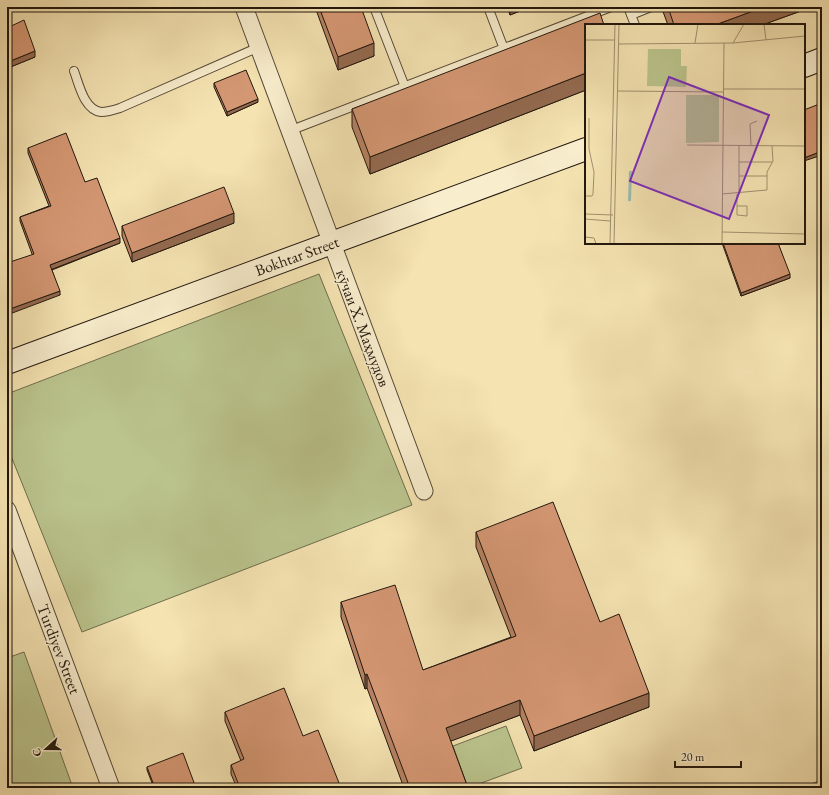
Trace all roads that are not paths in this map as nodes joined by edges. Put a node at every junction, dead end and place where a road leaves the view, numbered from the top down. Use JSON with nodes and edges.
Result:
{"nodes":[{"id":1,"x":244,"y":7,"type":"edge"},
{"id":2,"x":374,"y":7,"type":"edge"},
{"id":3,"x":488,"y":7,"type":"edge"},
{"id":4,"x":611,"y":7,"type":"edge"},
{"id":5,"x":651,"y":7,"type":"edge"},
{"id":6,"x":629,"y":11,"type":"edge"},
{"id":7,"x":635,"y":24,"type":"edge"},
{"id":8,"x":259,"y":47,"type":"junction"},
{"id":9,"x":504,"y":49,"type":"junction"},
{"id":10,"x":822,"y":58,"type":"edge"},
{"id":11,"x":805,"y":66,"type":"edge"},
{"id":12,"x":74,"y":72,"type":"dead end"},
{"id":13,"x":405,"y":87,"type":"junction"},
{"id":14,"x":289,"y":131,"type":"junction"},
{"id":15,"x":585,"y":149,"type":"edge"},
{"id":16,"x":331,"y":244,"type":"junction"},
{"id":17,"x":7,"y":363,"type":"edge"},
{"id":18,"x":424,"y":491,"type":"dead end"},
{"id":19,"x":7,"y":510,"type":"edge"},
{"id":20,"x":111,"y":788,"type":"edge"}],
"edges":[{"from":1,"to":8,"type":"street","name":"кӯчаи Х. Маҳмудов"},
{"from":2,"to":13,"type":"lane"},
{"from":3,"to":9,"type":"lane"},
{"from":4,"to":9,"type":"lane"},
{"from":5,"to":6,"type":"lane"},
{"from":6,"to":7,"type":"lane"},
{"from":8,"to":12,"type":"lane"},
{"from":8,"to":14,"type":"street","name":"кӯчаи Х. Маҳмудов"},
{"from":9,"to":13,"type":"lane"},
{"from":10,"to":11,"type":"street"},
{"from":13,"to":14,"type":"lane"},
{"from":14,"to":16,"type":"street","name":"кӯчаи Х. Маҳмудов"},
{"from":15,"to":16,"type":"street","name":"Bokhtar Street"},
{"from":16,"to":17,"type":"street","name":"Bokhtar Street"},
{"from":16,"to":18,"type":"street","name":"кӯчаи Х. Маҳмудов"},
{"from":19,"to":20,"type":"street","name":"Turdiyev Street"}]}
